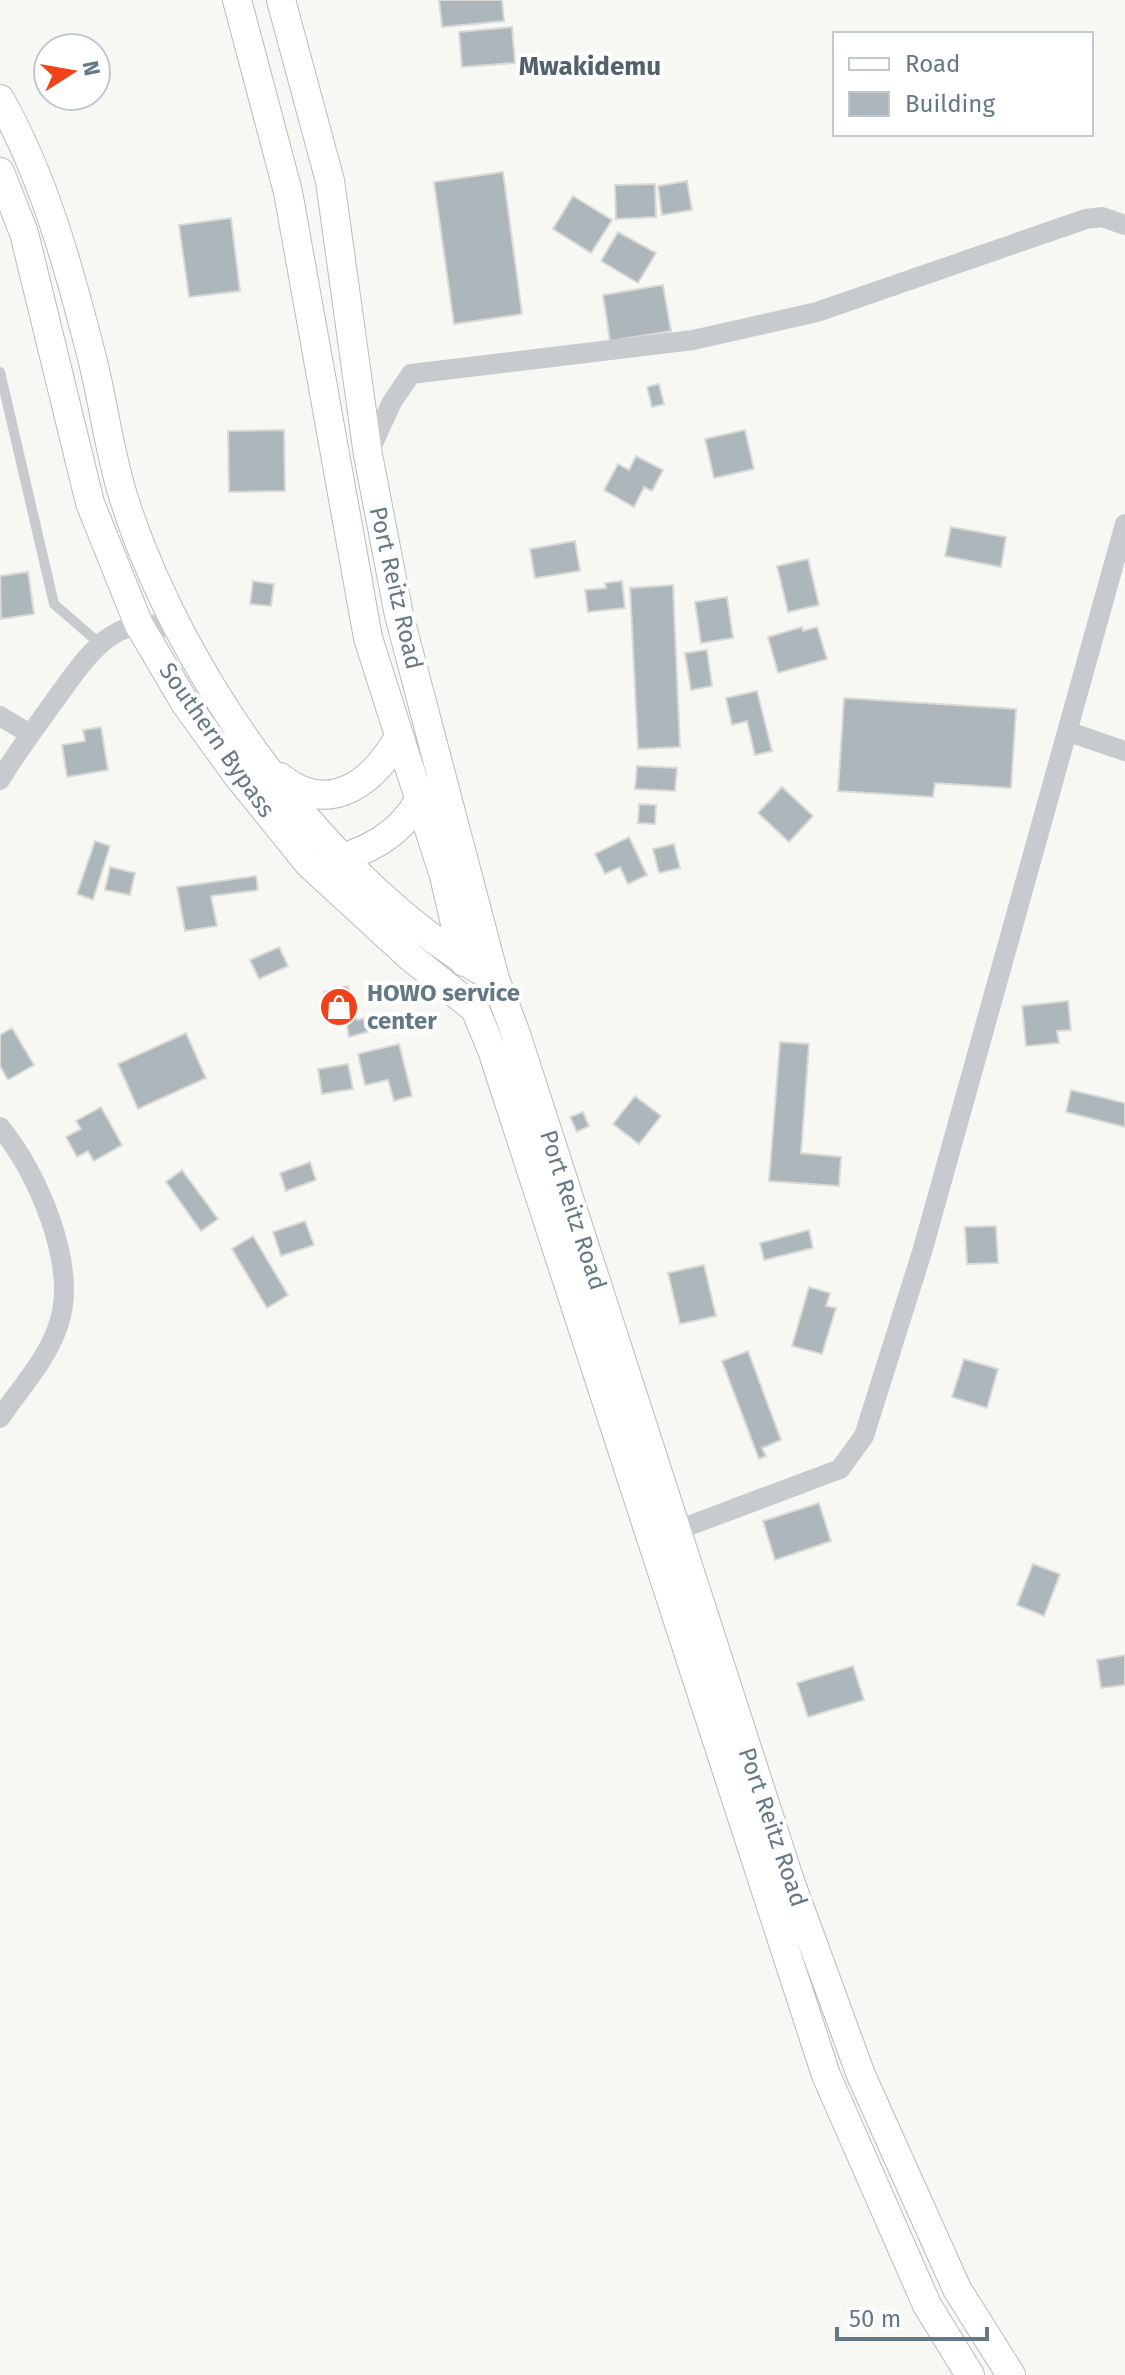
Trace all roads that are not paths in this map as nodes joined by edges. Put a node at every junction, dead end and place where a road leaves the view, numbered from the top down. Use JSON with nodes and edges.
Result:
{"nodes":[{"id":1,"x":237,"y":0,"type":"edge"},
{"id":2,"x":281,"y":0,"type":"edge"},
{"id":3,"x":0,"y":99,"type":"edge"},
{"id":4,"x":0,"y":172,"type":"edge"},
{"id":5,"x":1125,"y":225,"type":"edge"},
{"id":6,"x":0,"y":372,"type":"edge"},
{"id":7,"x":368,"y":455,"type":"junction"},
{"id":8,"x":1125,"y":524,"type":"edge"},
{"id":9,"x":139,"y":625,"type":"junction"},
{"id":10,"x":179,"y":631,"type":"junction"},
{"id":11,"x":99,"y":643,"type":"junction"},
{"id":12,"x":0,"y":716,"type":"edge"},
{"id":13,"x":1069,"y":732,"type":"junction"},
{"id":14,"x":30,"y":734,"type":"junction"},
{"id":15,"x":399,"y":737,"type":"junction"},
{"id":16,"x":1125,"y":751,"type":"edge"},
{"id":17,"x":264,"y":764,"type":"junction"},
{"id":18,"x":0,"y":780,"type":"edge"},
{"id":19,"x":419,"y":800,"type":"junction"},
{"id":20,"x":342,"y":859,"type":"junction"},
{"id":21,"x":309,"y":864,"type":"junction"},
{"id":22,"x":464,"y":962,"type":"junction"},
{"id":23,"x":495,"y":979,"type":"junction"},
{"id":24,"x":475,"y":1009,"type":"junction"},
{"id":25,"x":0,"y":1127,"type":"edge"},
{"id":26,"x":0,"y":1418,"type":"edge"},
{"id":27,"x":675,"y":1531,"type":"junction"},
{"id":28,"x":970,"y":2375,"type":"edge"},
{"id":29,"x":1011,"y":2375,"type":"edge"}],
"edges":[{"from":1,"to":15,"type":"main road","name":"Port Reitz Road"},
{"from":2,"to":7,"type":"main road","name":"Port Reitz Road"},
{"from":3,"to":10,"type":"main road","name":"Southern Bypass"},
{"from":4,"to":9,"type":"main road","name":"Southern Bypass"},
{"from":5,"to":7,"type":"street"},
{"from":6,"to":11,"type":"lane"},
{"from":7,"to":23,"type":"main road","name":"Port Reitz Road"},
{"from":8,"to":13,"type":"street"},
{"from":9,"to":10,"type":"street"},
{"from":9,"to":11,"type":"street"},
{"from":9,"to":21,"type":"main road","name":"Southern Bypass"},
{"from":10,"to":17,"type":"main road","name":"Southern Bypass"},
{"from":11,"to":14,"type":"street"},
{"from":12,"to":14,"type":"street"},
{"from":13,"to":16,"type":"street"},
{"from":13,"to":27,"type":"street"},
{"from":14,"to":18,"type":"street"},
{"from":15,"to":17,"type":"main road"},
{"from":15,"to":19,"type":"main road","name":"Port Reitz Road"},
{"from":17,"to":20,"type":"main road","name":"Southern Bypass"},
{"from":19,"to":20,"type":"main road"},
{"from":19,"to":22,"type":"main road","name":"Port Reitz Road"},
{"from":20,"to":21,"type":"main road"},
{"from":20,"to":22,"type":"main road","name":"Southern Bypass"},
{"from":21,"to":24,"type":"main road","name":"Southern Bypass"},
{"from":22,"to":23,"type":"main road","name":"Southern Bypass"},
{"from":22,"to":24,"type":"street","name":"Port Reitz Road"},
{"from":23,"to":27,"type":"main road","name":"Port Reitz Road"},
{"from":24,"to":28,"type":"main road"},
{"from":25,"to":26,"type":"street"},
{"from":27,"to":29,"type":"main road","name":"Port Reitz Road"}]}
